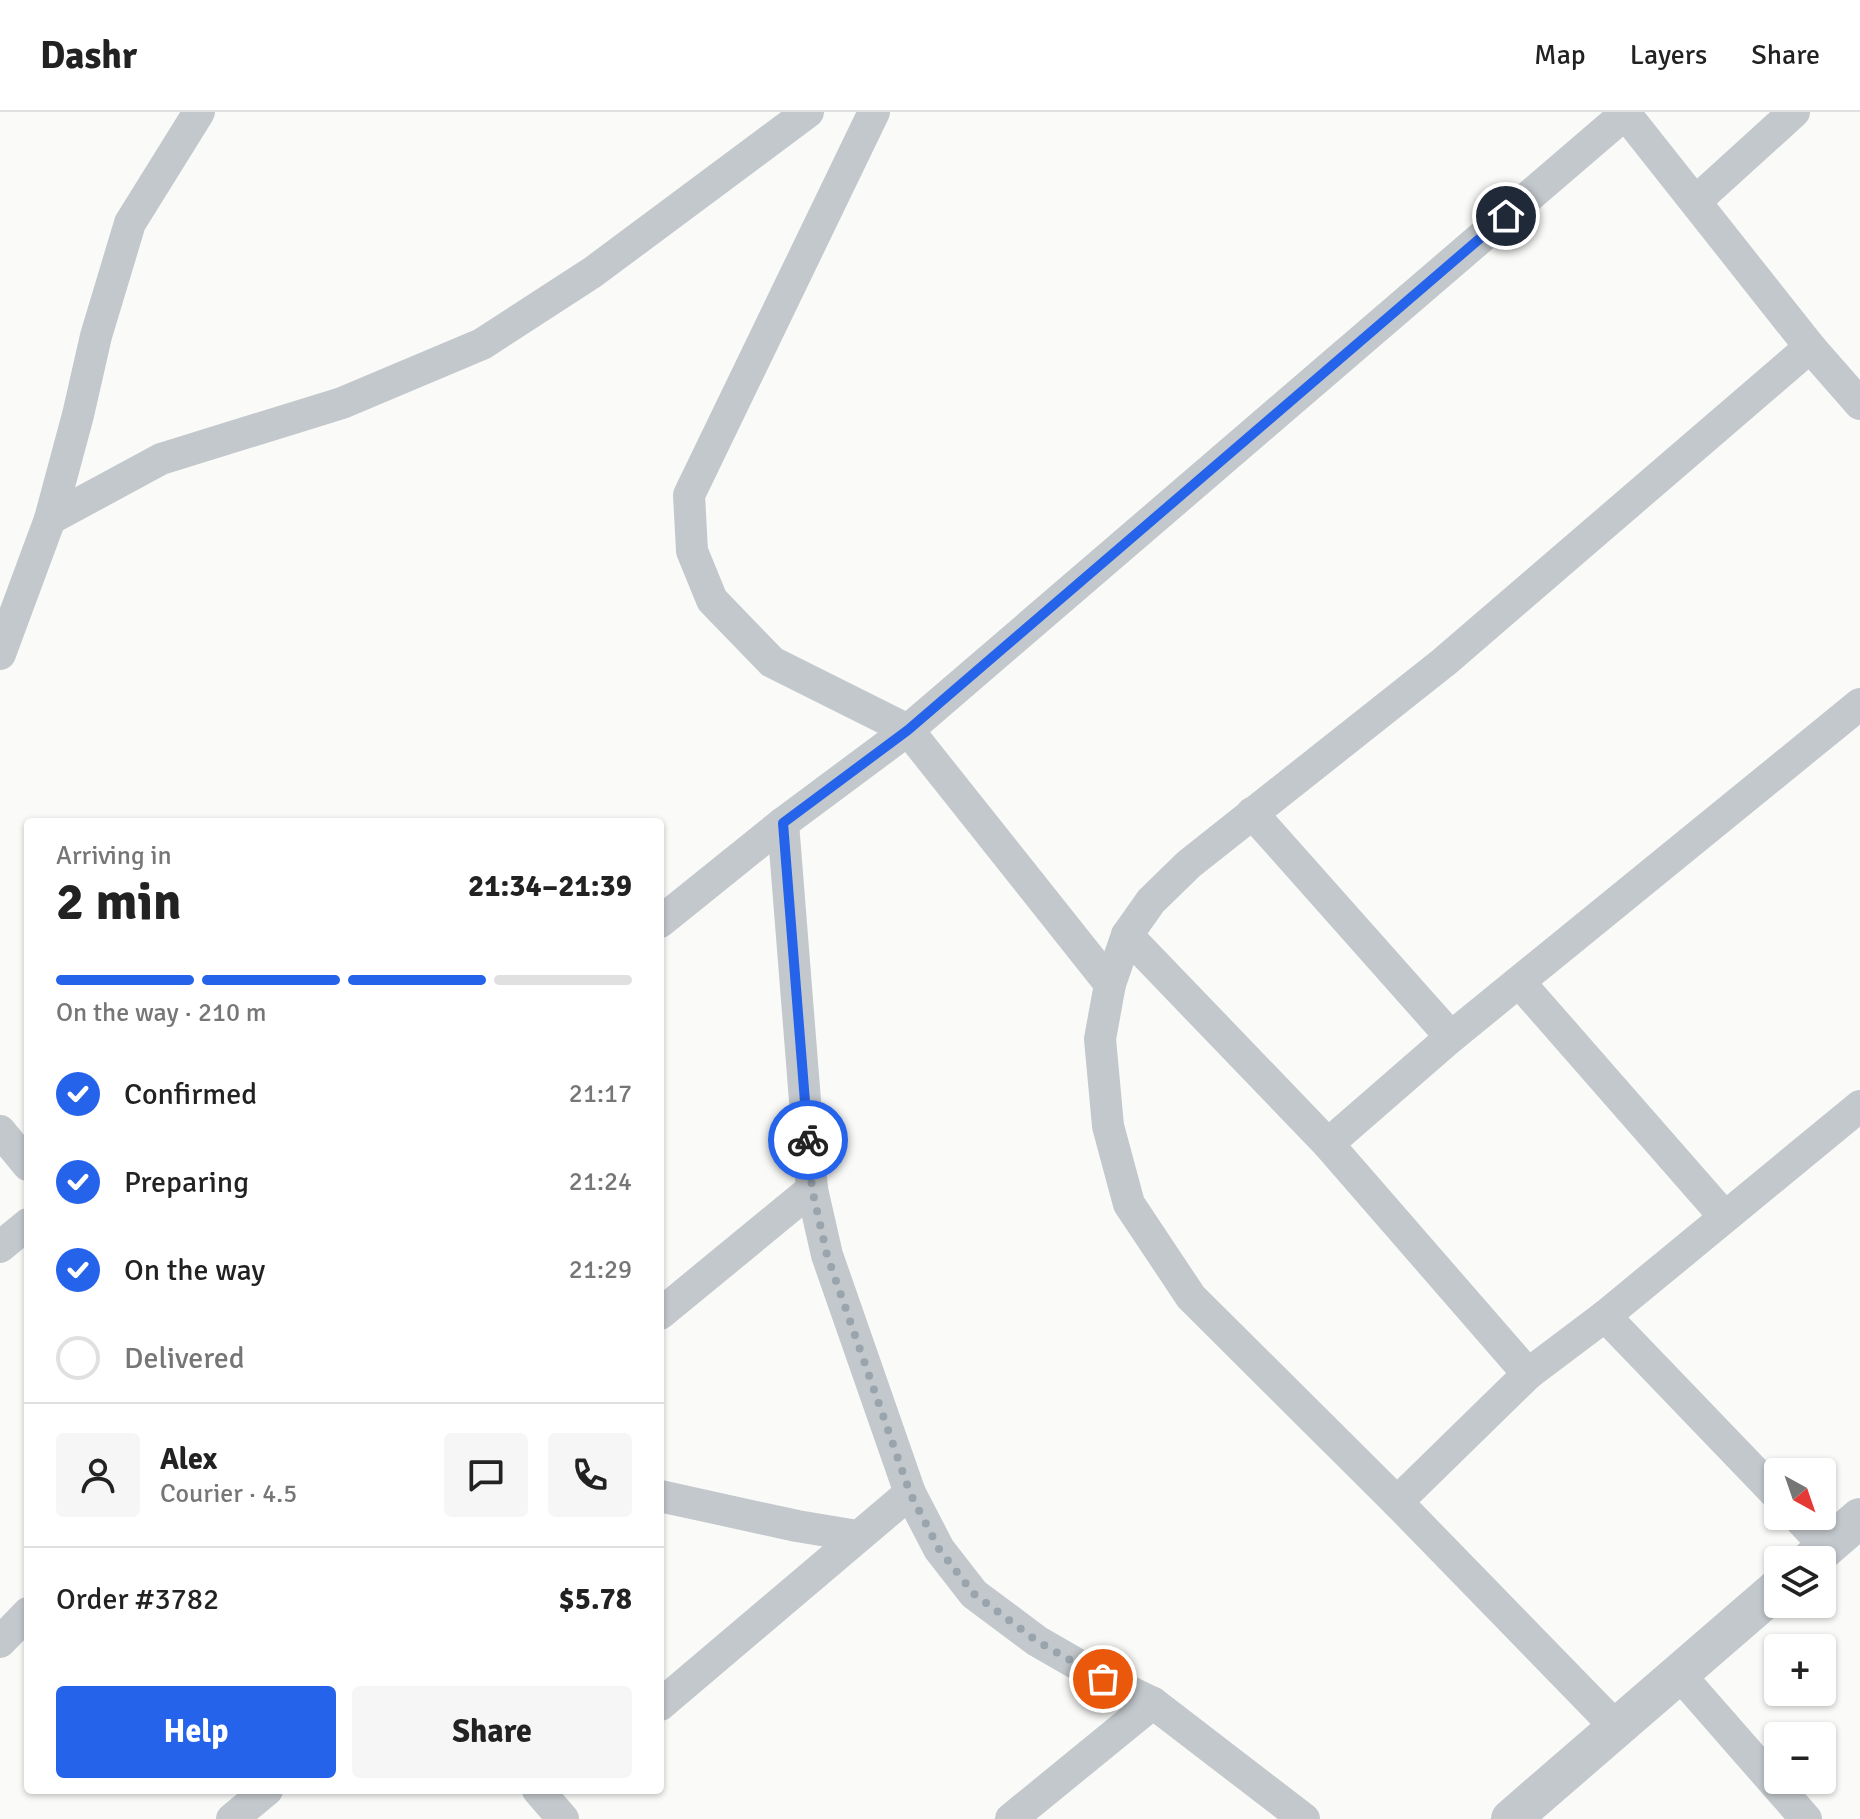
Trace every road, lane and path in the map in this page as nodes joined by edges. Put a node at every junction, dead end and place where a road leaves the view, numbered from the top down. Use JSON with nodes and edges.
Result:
{"nodes":[{"id":1,"x":199,"y":112,"type":"edge"},
{"id":2,"x":808,"y":112,"type":"edge"},
{"id":3,"x":874,"y":112,"type":"edge"},
{"id":4,"x":1794,"y":112,"type":"edge"},
{"id":5,"x":1625,"y":113,"type":"edge"},
{"id":6,"x":1696,"y":201,"type":"junction"},
{"id":7,"x":1810,"y":347,"type":"junction"},
{"id":8,"x":1860,"y":404,"type":"edge"},
{"id":9,"x":50,"y":519,"type":"junction"},
{"id":10,"x":0,"y":654,"type":"edge"},
{"id":11,"x":1860,"y":704,"type":"edge"},
{"id":12,"x":908,"y":730,"type":"junction"},
{"id":13,"x":1252,"y":813,"type":"junction"},
{"id":14,"x":783,"y":823,"type":"junction"},
{"id":15,"x":664,"y":919,"type":"edge"},
{"id":16,"x":1127,"y":935,"type":"junction"},
{"id":17,"x":1520,"y":983,"type":"junction"},
{"id":18,"x":1110,"y":984,"type":"junction"},
{"id":19,"x":1451,"y":1037,"type":"junction"},
{"id":20,"x":1860,"y":1106,"type":"edge"},
{"id":21,"x":0,"y":1131,"type":"edge"},
{"id":22,"x":1328,"y":1144,"type":"junction"},
{"id":23,"x":24,"y":1160,"type":"edge"},
{"id":24,"x":812,"y":1189,"type":"junction"},
{"id":25,"x":1724,"y":1216,"type":"junction"},
{"id":26,"x":24,"y":1227,"type":"edge"},
{"id":27,"x":0,"y":1247,"type":"edge"},
{"id":28,"x":664,"y":1311,"type":"edge"},
{"id":29,"x":1605,"y":1316,"type":"junction"},
{"id":30,"x":1528,"y":1374,"type":"junction"},
{"id":31,"x":1764,"y":1481,"type":"edge"},
{"id":32,"x":910,"y":1493,"type":"junction"},
{"id":33,"x":664,"y":1497,"type":"edge"},
{"id":34,"x":1397,"y":1502,"type":"junction"},
{"id":35,"x":1860,"y":1518,"type":"edge"},
{"id":36,"x":857,"y":1536,"type":"junction"},
{"id":37,"x":1826,"y":1546,"type":"edge"},
{"id":38,"x":1764,"y":1600,"type":"edge"},
{"id":39,"x":24,"y":1617,"type":"edge"},
{"id":40,"x":0,"y":1642,"type":"edge"},
{"id":41,"x":1679,"y":1674,"type":"junction"},
{"id":42,"x":664,"y":1702,"type":"edge"},
{"id":43,"x":1153,"y":1703,"type":"junction"},
{"id":44,"x":1616,"y":1727,"type":"junction"},
{"id":45,"x":262,"y":1794,"type":"edge"},
{"id":46,"x":232,"y":1819,"type":"edge"},
{"id":47,"x":1011,"y":1819,"type":"edge"},
{"id":48,"x":1304,"y":1819,"type":"edge"},
{"id":49,"x":1511,"y":1819,"type":"edge"},
{"id":50,"x":1806,"y":1819,"type":"edge"}],
"edges":[{"from":1,"to":9,"type":"street"},
{"from":2,"to":9,"type":"street"},
{"from":3,"to":12,"type":"street"},
{"from":4,"to":6,"type":"street"},
{"from":5,"to":6,"type":"street"},
{"from":5,"to":12,"type":"street"},
{"from":6,"to":7,"type":"street"},
{"from":7,"to":8,"type":"street"},
{"from":7,"to":13,"type":"street"},
{"from":9,"to":10,"type":"street"},
{"from":11,"to":17,"type":"street"},
{"from":12,"to":14,"type":"street"},
{"from":12,"to":18,"type":"street"},
{"from":13,"to":16,"type":"street"},
{"from":13,"to":19,"type":"street"},
{"from":14,"to":15,"type":"street"},
{"from":14,"to":24,"type":"street"},
{"from":16,"to":18,"type":"street"},
{"from":16,"to":22,"type":"street"},
{"from":17,"to":19,"type":"street"},
{"from":17,"to":25,"type":"street"},
{"from":18,"to":34,"type":"street"},
{"from":19,"to":22,"type":"street"},
{"from":20,"to":25,"type":"street"},
{"from":21,"to":23,"type":"street"},
{"from":22,"to":30,"type":"street"},
{"from":24,"to":28,"type":"street"},
{"from":24,"to":32,"type":"street"},
{"from":25,"to":29,"type":"street"},
{"from":26,"to":27,"type":"street"},
{"from":29,"to":30,"type":"street"},
{"from":29,"to":31,"type":"street"},
{"from":30,"to":34,"type":"street"},
{"from":32,"to":36,"type":"street"},
{"from":32,"to":43,"type":"street"},
{"from":33,"to":36,"type":"street"},
{"from":34,"to":44,"type":"street"},
{"from":35,"to":37,"type":"street"},
{"from":36,"to":42,"type":"street"},
{"from":38,"to":41,"type":"street"},
{"from":39,"to":40,"type":"street"},
{"from":41,"to":44,"type":"street"},
{"from":41,"to":50,"type":"street"},
{"from":43,"to":47,"type":"street"},
{"from":43,"to":48,"type":"street"},
{"from":44,"to":49,"type":"street"},
{"from":45,"to":46,"type":"street"}]}
